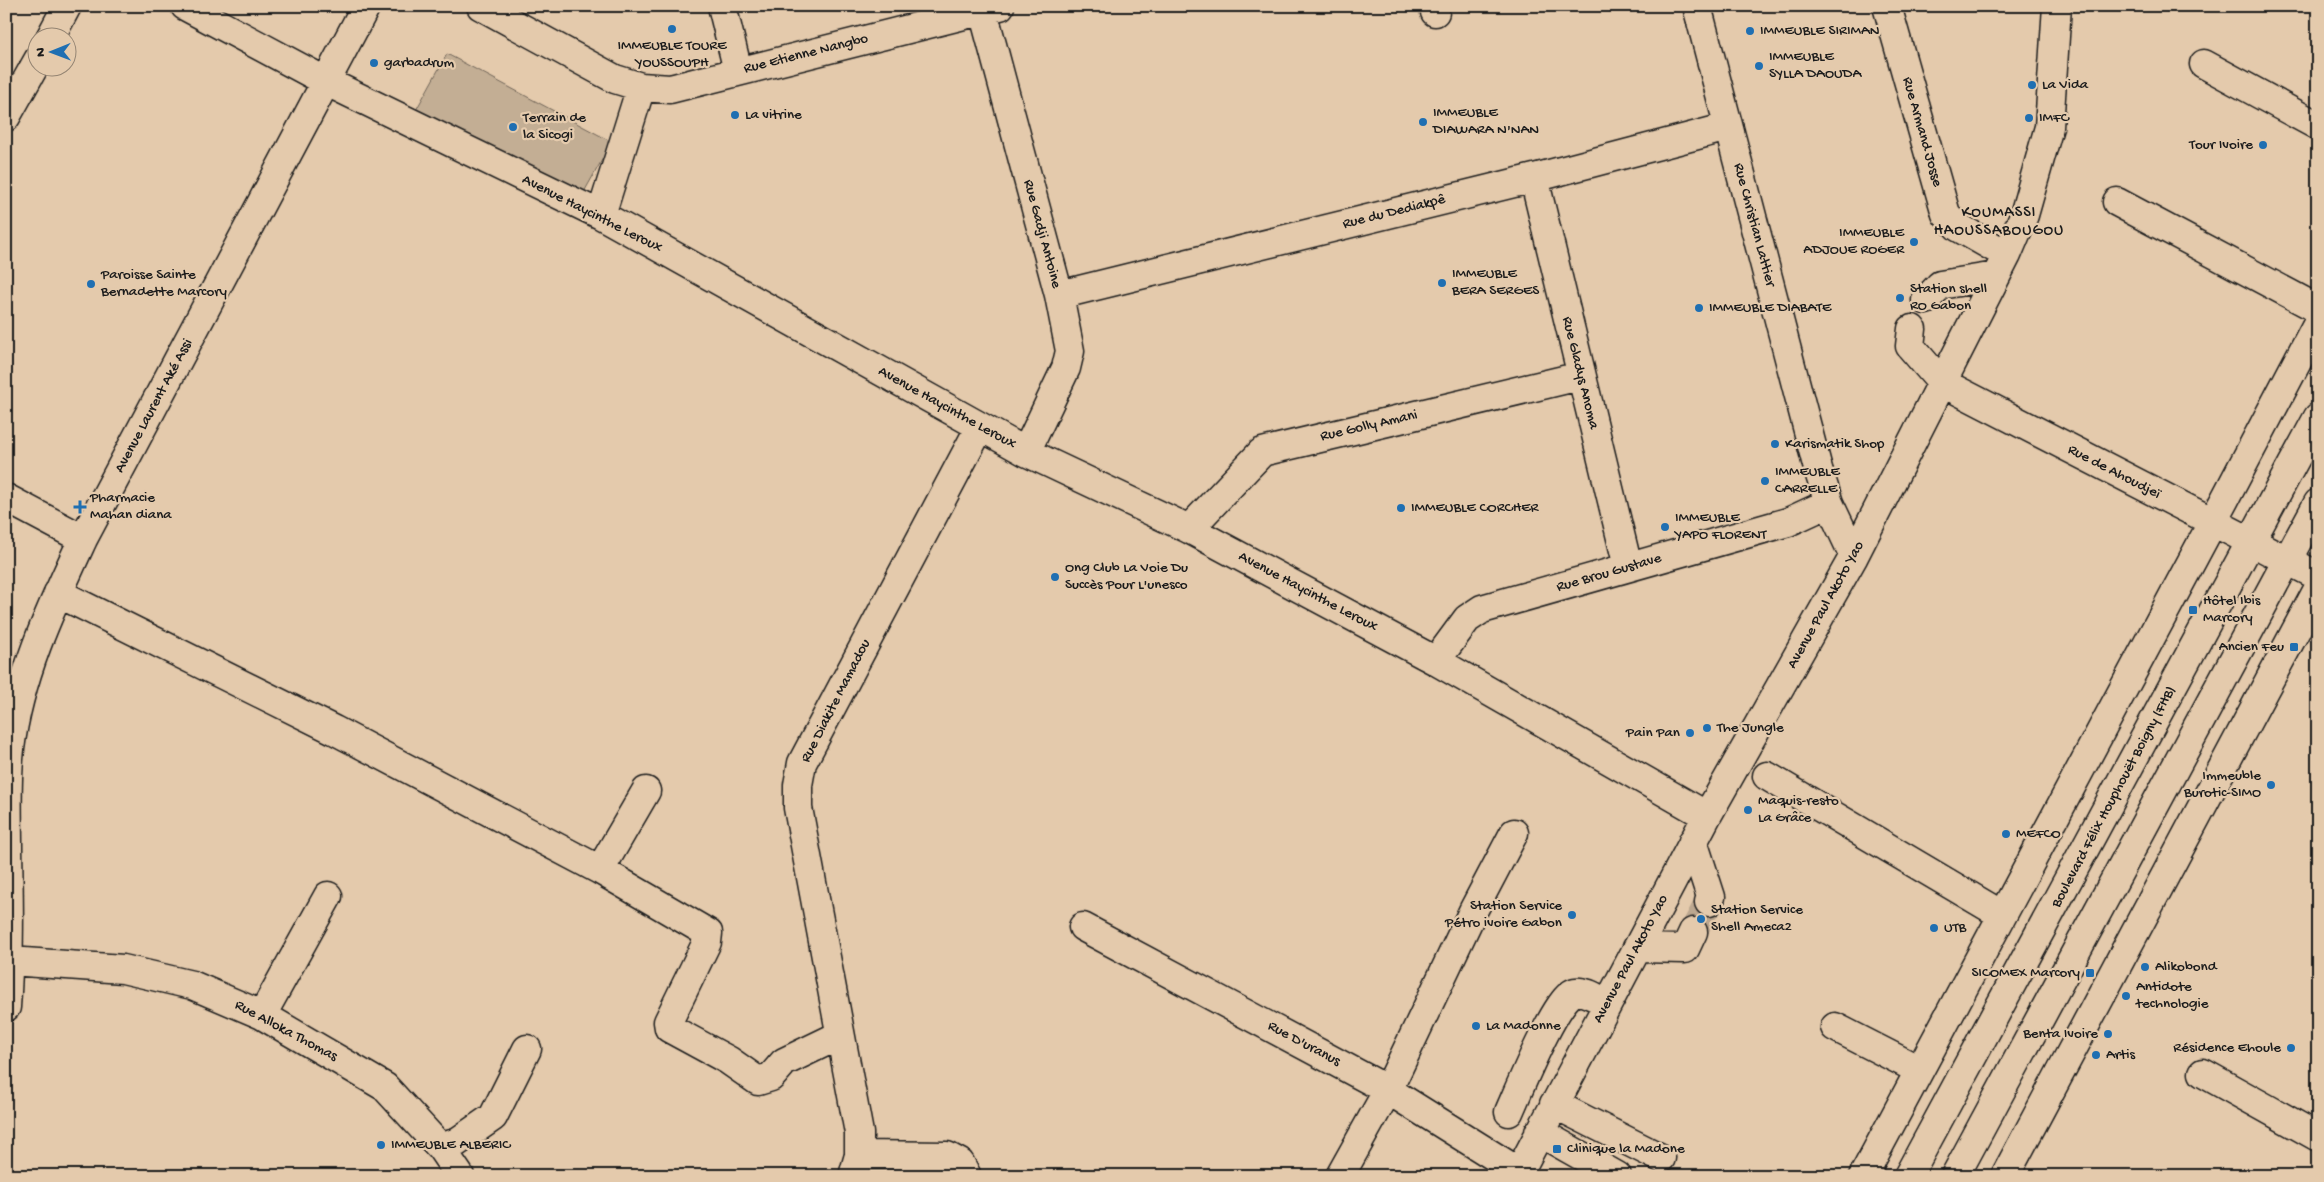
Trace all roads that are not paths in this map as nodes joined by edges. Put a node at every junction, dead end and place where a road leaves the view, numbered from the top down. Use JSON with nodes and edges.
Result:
{"nodes":[{"id":1,"x":67,"y":6,"type":"edge"},
{"id":2,"x":184,"y":6,"type":"edge"},
{"id":3,"x":366,"y":6,"type":"edge"},
{"id":4,"x":481,"y":6,"type":"edge"},
{"id":5,"x":722,"y":6,"type":"edge"},
{"id":6,"x":1697,"y":6,"type":"edge"},
{"id":7,"x":1887,"y":6,"type":"edge"},
{"id":8,"x":2058,"y":6,"type":"edge"},
{"id":9,"x":991,"y":8,"type":"edge"},
{"id":10,"x":915,"y":16,"type":"edge"},
{"id":11,"x":55,"y":28,"type":"edge"},
{"id":12,"x":2204,"y":64,"type":"dead end"},
{"id":13,"x":738,"y":71,"type":"junction"},
{"id":14,"x":28,"y":78,"type":"edge"},
{"id":15,"x":327,"y":82,"type":"junction"},
{"id":16,"x":641,"y":87,"type":"junction"},
{"id":17,"x":6,"y":117,"type":"edge"},
{"id":18,"x":2318,"y":126,"type":"edge"},
{"id":19,"x":1728,"y":127,"type":"junction"},
{"id":20,"x":1534,"y":178,"type":"junction"},
{"id":21,"x":2117,"y":202,"type":"dead end"},
{"id":22,"x":601,"y":215,"type":"junction"},
{"id":23,"x":2002,"y":266,"type":"junction"},
{"id":24,"x":1059,"y":295,"type":"junction"},
{"id":25,"x":1926,"y":300,"type":"dead end"},
{"id":26,"x":2318,"y":309,"type":"edge"},
{"id":27,"x":2318,"y":322,"type":"edge"},
{"id":28,"x":1912,"y":328,"type":"dead end"},
{"id":29,"x":1580,"y":376,"type":"junction"},
{"id":30,"x":1941,"y":382,"type":"junction"},
{"id":31,"x":2318,"y":417,"type":"edge"},
{"id":32,"x":980,"y":427,"type":"junction"},
{"id":33,"x":1026,"y":452,"type":"junction"},
{"id":34,"x":6,"y":498,"type":"edge"},
{"id":35,"x":1830,"y":503,"type":"junction"},
{"id":36,"x":2318,"y":504,"type":"edge"},
{"id":37,"x":2213,"y":522,"type":"junction"},
{"id":38,"x":1189,"y":529,"type":"junction"},
{"id":39,"x":84,"y":539,"type":"junction"},
{"id":40,"x":2250,"y":541,"type":"junction"},
{"id":41,"x":1854,"y":556,"type":"junction"},
{"id":42,"x":2288,"y":560,"type":"junction"},
{"id":43,"x":1628,"y":567,"type":"junction"},
{"id":44,"x":2318,"y":576,"type":"edge"},
{"id":45,"x":2318,"y":589,"type":"edge"},
{"id":46,"x":58,"y":593,"type":"junction"},
{"id":47,"x":1436,"y":661,"type":"junction"},
{"id":48,"x":1767,"y":776,"type":"dead end"},
{"id":49,"x":646,"y":791,"type":"dead end"},
{"id":50,"x":1707,"y":816,"type":"junction"},
{"id":51,"x":1514,"y":833,"type":"dead end"},
{"id":52,"x":1694,"y":841,"type":"junction"},
{"id":53,"x":600,"y":870,"type":"junction"},
{"id":54,"x":7,"y":874,"type":"edge"},
{"id":55,"x":328,"y":896,"type":"dead end"},
{"id":56,"x":1709,"y":902,"type":"tunnel mouth"},
{"id":57,"x":2002,"y":915,"type":"junction"},
{"id":58,"x":1083,"y":927,"type":"dead end"},
{"id":59,"x":1693,"y":932,"type":"tunnel mouth"},
{"id":60,"x":1637,"y":948,"type":"junction"},
{"id":61,"x":10,"y":960,"type":"junction"},
{"id":62,"x":1607,"y":1003,"type":"junction"},
{"id":63,"x":6,"y":1007,"type":"edge"},
{"id":64,"x":262,"y":1015,"type":"junction"},
{"id":65,"x":1835,"y":1027,"type":"dead end"},
{"id":66,"x":840,"y":1034,"type":"junction"},
{"id":67,"x":527,"y":1048,"type":"dead end"},
{"id":68,"x":1919,"y":1070,"type":"junction"},
{"id":69,"x":2203,"y":1073,"type":"dead end"},
{"id":70,"x":1388,"y":1090,"type":"junction"},
{"id":71,"x":1554,"y":1104,"type":"junction"},
{"id":72,"x":1508,"y":1112,"type":"dead end"},
{"id":73,"x":1540,"y":1132,"type":"junction"},
{"id":74,"x":2318,"y":1137,"type":"edge"},
{"id":75,"x":441,"y":1148,"type":"junction"},
{"id":76,"x":1662,"y":1158,"type":"dead end"},
{"id":77,"x":856,"y":1166,"type":"edge"},
{"id":78,"x":1518,"y":1174,"type":"edge"},
{"id":79,"x":460,"y":1176,"type":"edge"},
{"id":80,"x":967,"y":1176,"type":"edge"},
{"id":81,"x":1340,"y":1176,"type":"edge"},
{"id":82,"x":1618,"y":1176,"type":"edge"},
{"id":83,"x":1863,"y":1176,"type":"edge"},
{"id":84,"x":1908,"y":1176,"type":"edge"},
{"id":85,"x":1955,"y":1176,"type":"edge"},
{"id":86,"x":2005,"y":1176,"type":"edge"}],
"edges":[{"from":1,"to":11,"type":"main road"},
{"from":2,"to":15,"type":"main road","name":"Avenue Haycinthe Leroux"},
{"from":3,"to":15,"type":"main road","name":"Avenue Laurent Aké Assi"},
{"from":4,"to":16,"type":"main road","name":"Rue Etienne Nangbo"},
{"from":5,"to":13,"type":"main road"},
{"from":6,"to":19,"type":"main road","name":"Rue Christian Lattier"},
{"from":7,"to":23,"type":"main road","name":"Rue Armand Josse"},
{"from":8,"to":23,"type":"main road","name":"Avenue Paul Akoto Yao"},
{"from":9,"to":10,"type":"main road","name":"Rue Etienne Nangbo"},
{"from":9,"to":24,"type":"main road","name":"Rue Gadji Antoine"},
{"from":10,"to":13,"type":"main road","name":"Rue Etienne Nangbo"},
{"from":12,"to":18,"type":"main road"},
{"from":13,"to":16,"type":"main road","name":"Rue Etienne Nangbo"},
{"from":14,"to":17,"type":"main road"},
{"from":15,"to":22,"type":"main road","name":"Avenue Haycinthe Leroux"},
{"from":15,"to":39,"type":"main road","name":"Avenue Laurent Aké Assi"},
{"from":16,"to":22,"type":"main road"},
{"from":19,"to":20,"type":"main road","name":"Rue du Dediakpê"},
{"from":19,"to":35,"type":"main road","name":"Rue Christian Lattier"},
{"from":20,"to":24,"type":"main road","name":"Rue du Dediakpê"},
{"from":20,"to":29,"type":"main road","name":"Rue Gladys Anoma"},
{"from":21,"to":26,"type":"main road"},
{"from":22,"to":32,"type":"main road","name":"Avenue Haycinthe Leroux"},
{"from":23,"to":25,"type":"main road"},
{"from":23,"to":30,"type":"main road","name":"Avenue Paul Akoto Yao"},
{"from":24,"to":33,"type":"main road","name":"Rue Gadji Antoine"},
{"from":27,"to":37,"type":"main road"},
{"from":28,"to":30,"type":"main road"},
{"from":29,"to":38,"type":"main road","name":"Rue Golly Amani"},
{"from":29,"to":43,"type":"main road","name":"Rue Gladys Anoma"},
{"from":30,"to":37,"type":"main road","name":"Rue de Ahoudjeï"},
{"from":30,"to":41,"type":"main road","name":"Avenue Paul Akoto Yao"},
{"from":31,"to":40,"type":"main road","name":"Boulevard Félix Houphouët Boigny (FHB)"},
{"from":32,"to":33,"type":"main road","name":"Avenue Haycinthe Leroux"},
{"from":32,"to":66,"type":"main road","name":"Rue Diakite Mamadou"},
{"from":33,"to":38,"type":"main road","name":"Avenue Haycinthe Leroux"},
{"from":34,"to":39,"type":"main road"},
{"from":35,"to":41,"type":"main road","name":"Rue Christian Lattier"},
{"from":35,"to":43,"type":"main road","name":"Rue Brou Gustave"},
{"from":36,"to":42,"type":"main road"},
{"from":37,"to":40,"type":"main road","name":"Rue de Ahoudjeï"},
{"from":37,"to":57,"type":"main road"},
{"from":38,"to":47,"type":"main road","name":"Avenue Haycinthe Leroux"},
{"from":39,"to":46,"type":"main road","name":"Avenue Laurent Aké Assi"},
{"from":40,"to":42,"type":"main road","name":"Rue de Ahoudjeï"},
{"from":40,"to":84,"type":"main road","name":"Boulevard Félix Houphouët Boigny (FHB)"},
{"from":41,"to":50,"type":"main road","name":"Avenue Paul Akoto Yao"},
{"from":42,"to":44,"type":"main road","name":"Rue de Ahoudjeï"},
{"from":42,"to":85,"type":"main road"},
{"from":43,"to":47,"type":"main road","name":"Rue Brou Gustave"},
{"from":45,"to":86,"type":"main road"},
{"from":46,"to":53,"type":"main road"},
{"from":46,"to":54,"type":"main road","name":"Avenue Laurent Aké Assi"},
{"from":47,"to":50,"type":"main road","name":"Avenue Haycinthe Leroux"},
{"from":48,"to":57,"type":"main road"},
{"from":49,"to":53,"type":"main road"},
{"from":50,"to":52,"type":"main road","name":"Avenue Paul Akoto Yao"},
{"from":51,"to":70,"type":"main road"},
{"from":52,"to":56,"type":"main road"},
{"from":52,"to":60,"type":"main road","name":"Avenue Paul Akoto Yao"},
{"from":53,"to":66,"type":"main road"},
{"from":54,"to":61,"type":"main road","name":"Avenue Laurent Aké Assi"},
{"from":55,"to":64,"type":"main road"},
{"from":57,"to":68,"type":"main road"},
{"from":58,"to":70,"type":"main road","name":"Rue D'uranus"},
{"from":59,"to":60,"type":"main road"},
{"from":60,"to":62,"type":"main road","name":"Avenue Paul Akoto Yao"},
{"from":61,"to":63,"type":"main road","name":"Avenue Laurent Aké Assi"},
{"from":61,"to":64,"type":"main road","name":"Rue Alloka Thomas"},
{"from":62,"to":71,"type":"main road","name":"Avenue Paul Akoto Yao"},
{"from":62,"to":72,"type":"main road"},
{"from":64,"to":75,"type":"main road","name":"Rue Alloka Thomas"},
{"from":65,"to":68,"type":"main road"},
{"from":66,"to":77,"type":"main road","name":"Rue Diakite Mamadou"},
{"from":67,"to":75,"type":"main road"},
{"from":68,"to":83,"type":"main road"},
{"from":69,"to":74,"type":"main road"},
{"from":70,"to":78,"type":"main road","name":"Rue D'uranus"},
{"from":70,"to":81,"type":"main road"},
{"from":71,"to":73,"type":"main road","name":"Avenue Paul Akoto Yao"},
{"from":71,"to":76,"type":"main road"},
{"from":73,"to":78,"type":"main road","name":"Avenue Paul Akoto Yao"},
{"from":73,"to":82,"type":"main road"},
{"from":75,"to":79,"type":"main road","name":"Rue Alloka Thomas"},
{"from":77,"to":80,"type":"main road"}]}
